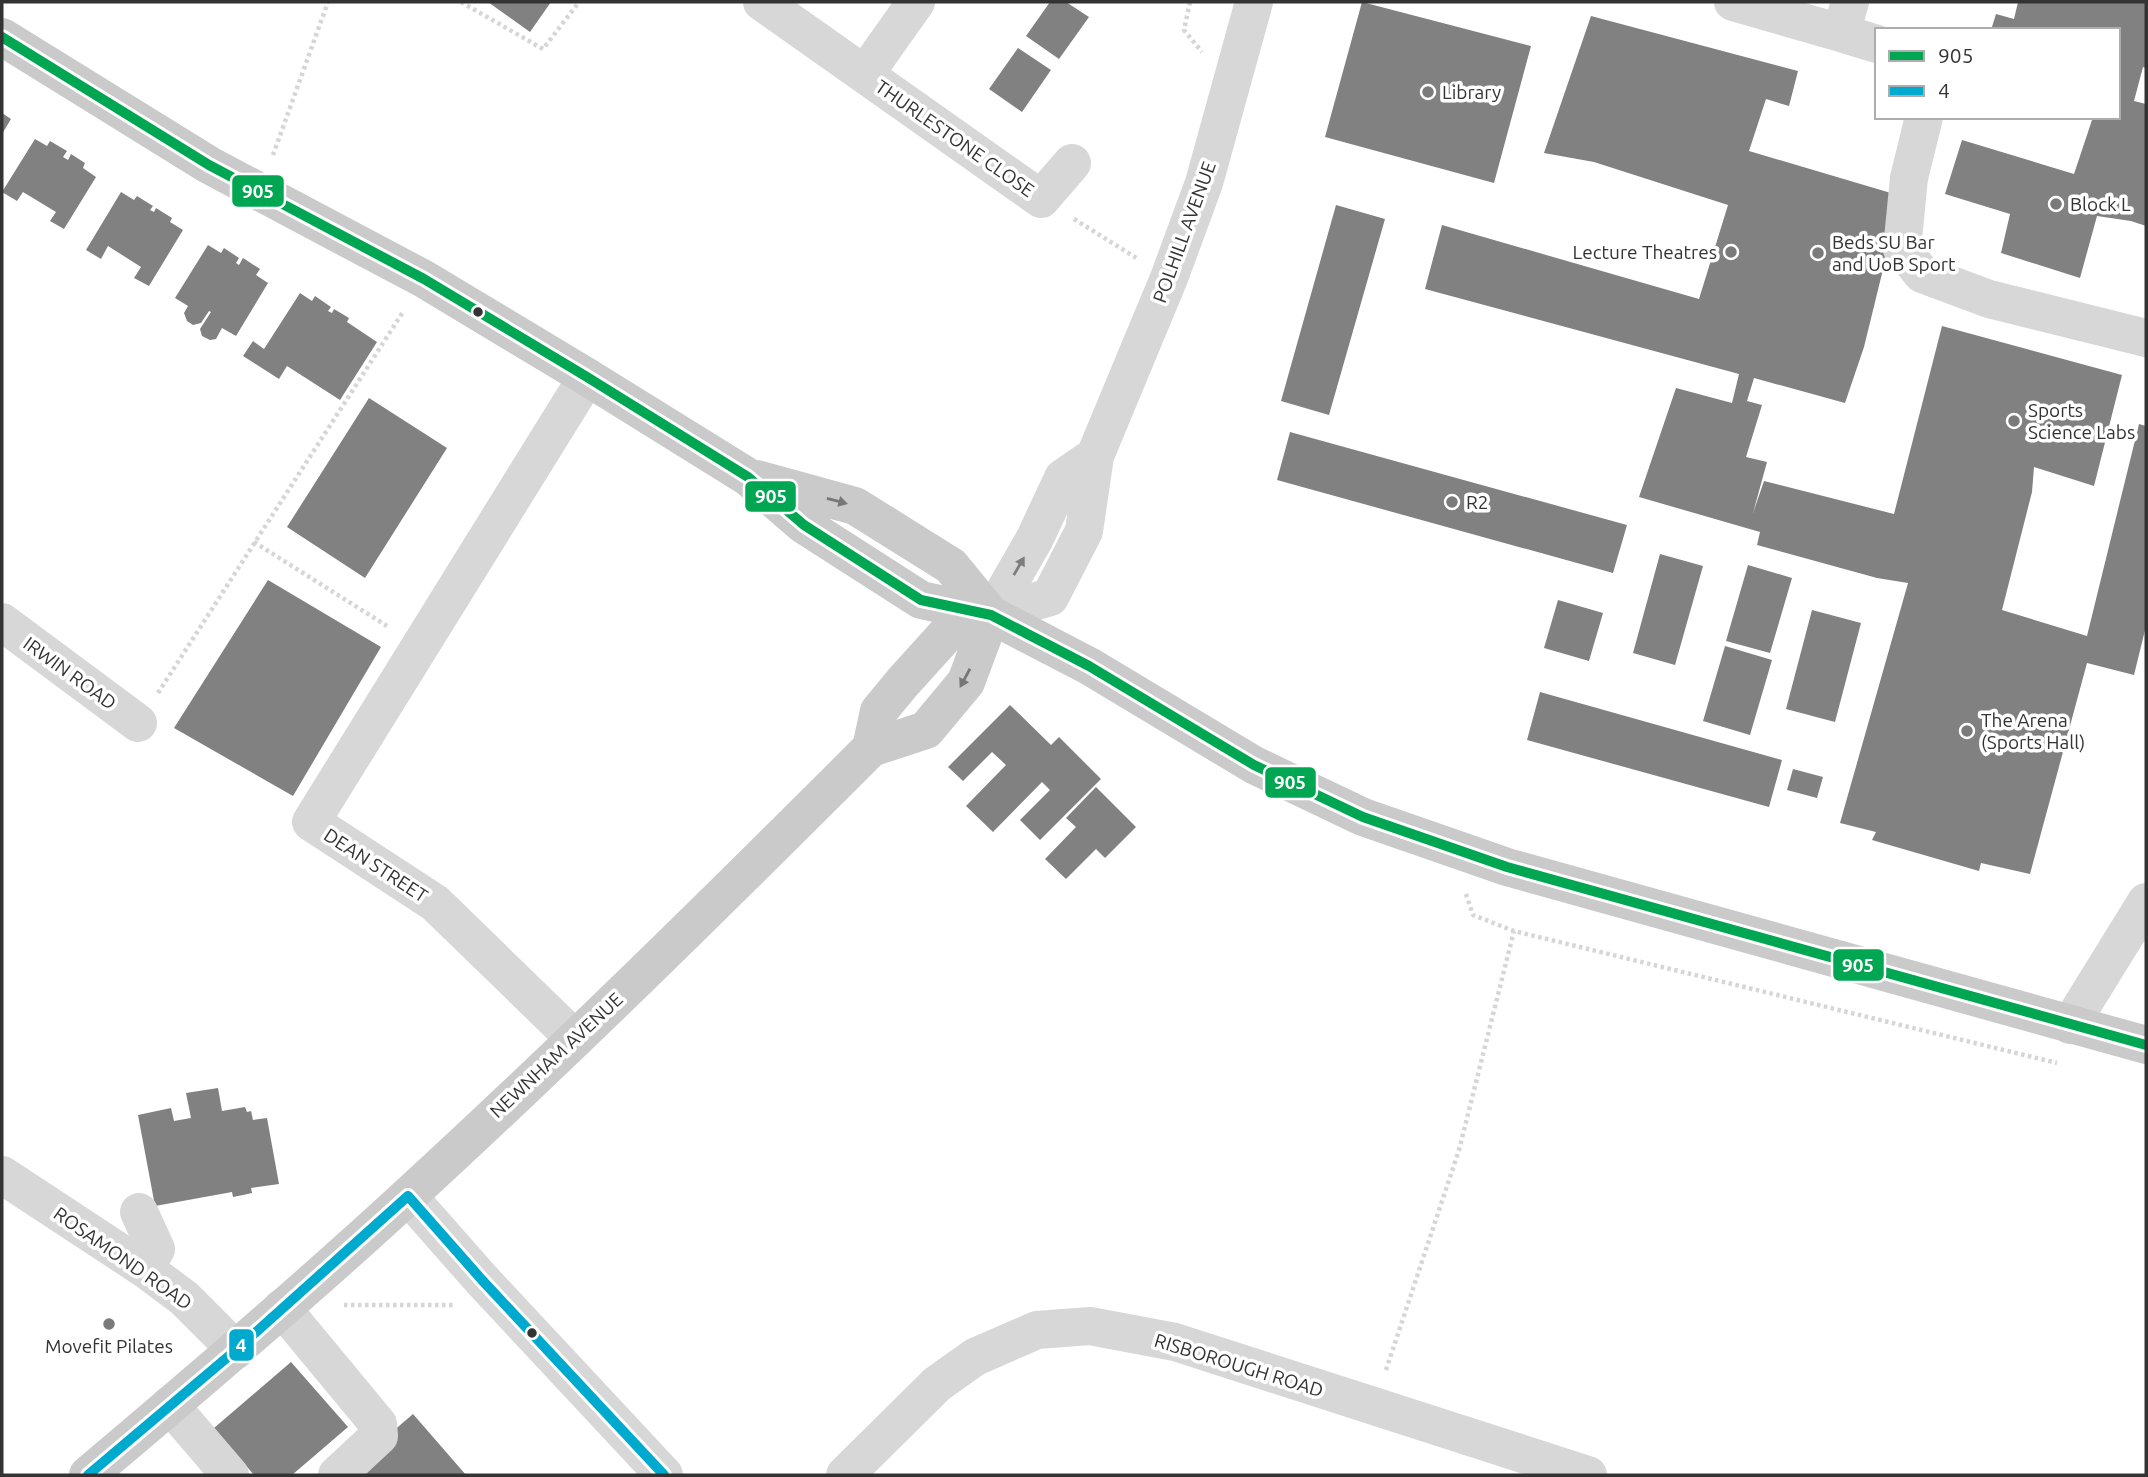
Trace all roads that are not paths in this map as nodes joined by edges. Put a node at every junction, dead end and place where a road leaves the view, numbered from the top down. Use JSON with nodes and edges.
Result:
{"nodes":[{"id":1,"x":762,"y":2,"type":"edge"},
{"id":2,"x":916,"y":2,"type":"edge"},
{"id":3,"x":1254,"y":2,"type":"edge"},
{"id":4,"x":1733,"y":2,"type":"edge"},
{"id":5,"x":1856,"y":26,"type":"edge"},
{"id":6,"x":2,"y":37,"type":"edge"},
{"id":7,"x":865,"y":74,"type":"junction"},
{"id":8,"x":1924,"y":119,"type":"edge"},
{"id":9,"x":1072,"y":163,"type":"dead end"},
{"id":10,"x":2146,"y":338,"type":"edge"},
{"id":11,"x":587,"y":377,"type":"junction"},
{"id":12,"x":991,"y":615,"type":"junction"},
{"id":13,"x":2,"y":622,"type":"edge"},
{"id":14,"x":138,"y":723,"type":"road end"},
{"id":15,"x":2146,"y":902,"type":"edge"},
{"id":16,"x":2070,"y":1025,"type":"junction"},
{"id":17,"x":575,"y":1039,"type":"junction"},
{"id":18,"x":2146,"y":1045,"type":"edge"},
{"id":19,"x":2,"y":1175,"type":"edge"},
{"id":20,"x":408,"y":1196,"type":"junction"},
{"id":21,"x":139,"y":1212,"type":"dead end"},
{"id":22,"x":145,"y":1269,"type":"junction"},
{"id":23,"x":282,"y":1308,"type":"junction"},
{"id":24,"x":236,"y":1350,"type":"junction"},
{"id":25,"x":170,"y":1405,"type":"junction"},
{"id":26,"x":88,"y":1475,"type":"edge"},
{"id":27,"x":230,"y":1475,"type":"edge"},
{"id":28,"x":337,"y":1475,"type":"edge"},
{"id":29,"x":664,"y":1475,"type":"edge"},
{"id":30,"x":845,"y":1475,"type":"edge"},
{"id":31,"x":1588,"y":1475,"type":"edge"}],
"edges":[{"from":1,"to":7,"type":"street","name":"THURLESTONE CLOSE"},
{"from":2,"to":7,"type":"street","name":"THURLESTONE CLOSE"},
{"from":3,"to":12,"type":"street","name":"POLHILL AVENUE"},
{"from":4,"to":5,"type":"street"},
{"from":6,"to":11,"type":"main road"},
{"from":7,"to":9,"type":"street","name":"THURLESTONE CLOSE"},
{"from":8,"to":10,"type":"street"},
{"from":11,"to":12,"type":"main road"},
{"from":11,"to":17,"type":"street","name":"DEAN STREET"},
{"from":12,"to":16,"type":"main road"},
{"from":12,"to":17,"type":"main road","name":"NEWNHAM AVENUE"},
{"from":13,"to":14,"type":"street","name":"IRWIN ROAD"},
{"from":15,"to":16,"type":"street"},
{"from":16,"to":18,"type":"main road"},
{"from":17,"to":20,"type":"main road","name":"NEWNHAM AVENUE"},
{"from":19,"to":22,"type":"street","name":"ROSAMOND ROAD"},
{"from":20,"to":23,"type":"main road","name":"NEWNHAM AVENUE"},
{"from":20,"to":29,"type":"street"},
{"from":21,"to":22,"type":"street"},
{"from":22,"to":24,"type":"street","name":"ROSAMOND ROAD"},
{"from":23,"to":24,"type":"main road","name":"NEWNHAM AVENUE"},
{"from":23,"to":28,"type":"street"},
{"from":24,"to":25,"type":"main road","name":"NEWNHAM AVENUE"},
{"from":25,"to":26,"type":"main road","name":"NEWNHAM AVENUE"},
{"from":25,"to":27,"type":"street"},
{"from":30,"to":31,"type":"street","name":"RISBOROUGH ROAD"}]}
